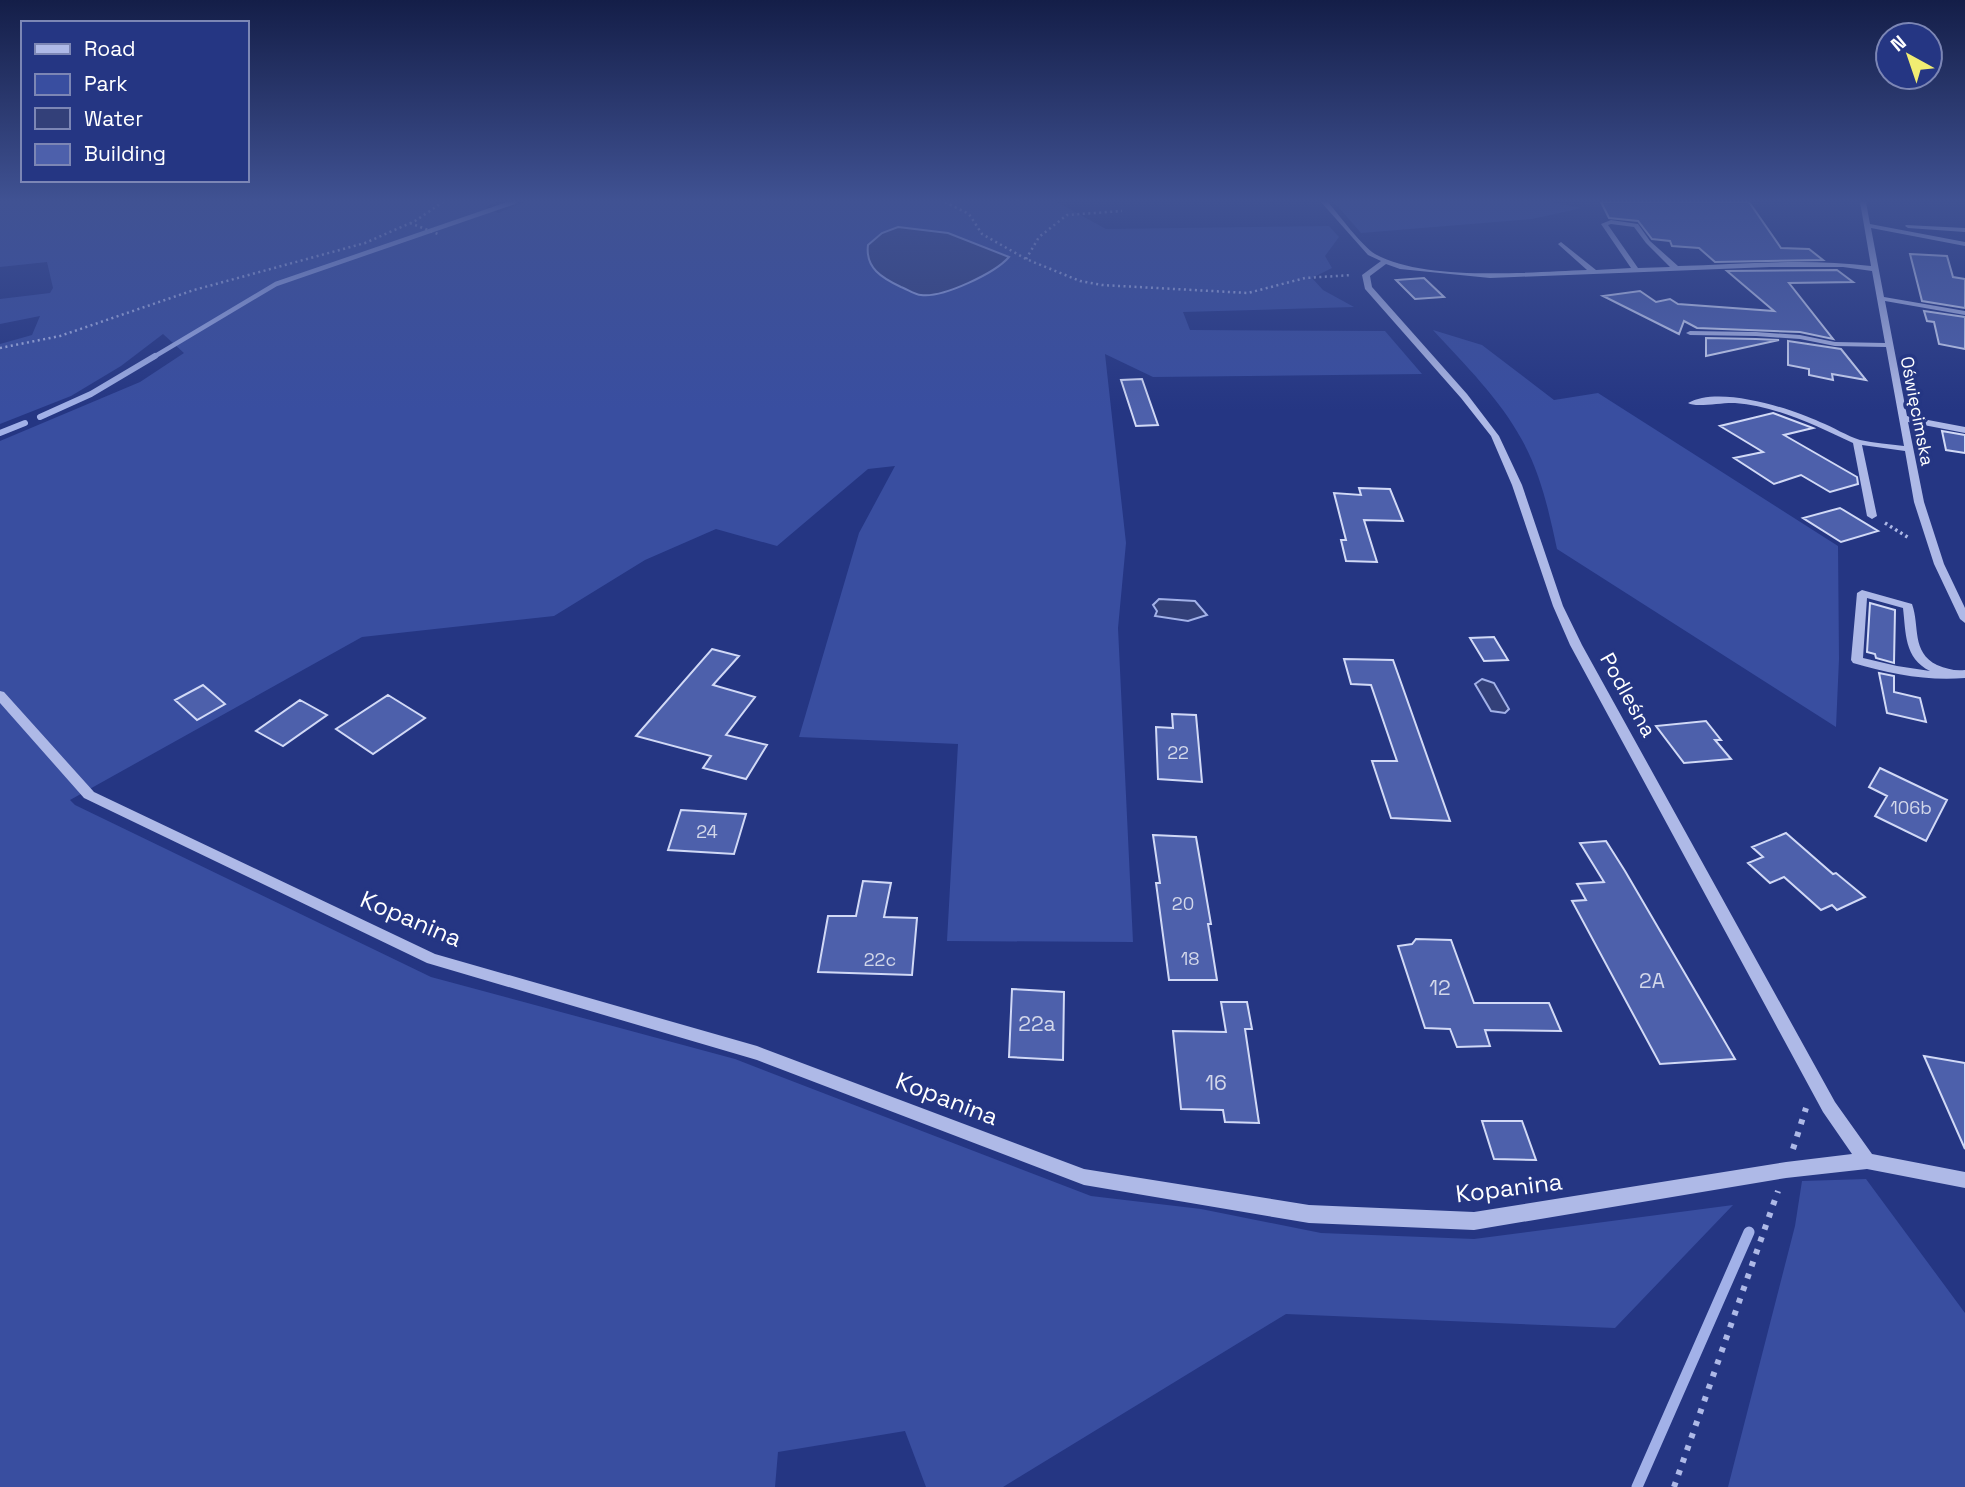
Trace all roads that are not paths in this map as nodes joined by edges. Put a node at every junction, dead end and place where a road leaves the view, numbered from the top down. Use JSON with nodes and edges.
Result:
{"nodes":[{"id":1,"x":1371,"y":271,"type":"edge"},
{"id":2,"x":1436,"y":271,"type":"edge"},
{"id":3,"x":1602,"y":271,"type":"edge"},
{"id":4,"x":1875,"y":271,"type":"edge"},
{"id":5,"x":1594,"y":272,"type":"joint"},
{"id":6,"x":1366,"y":275,"type":"joint"},
{"id":7,"x":1880,"y":298,"type":"junction"},
{"id":8,"x":1965,"y":313,"type":"edge"},
{"id":9,"x":1690,"y":333,"type":"dead end"},
{"id":10,"x":1888,"y":345,"type":"junction"},
{"id":11,"x":1692,"y":403,"type":"dead end"},
{"id":12,"x":1902,"y":418,"type":"junction"},
{"id":13,"x":1965,"y":430,"type":"edge"},
{"id":14,"x":1857,"y":442,"type":"junction"},
{"id":15,"x":1908,"y":449,"type":"junction"},
{"id":16,"x":1872,"y":516,"type":"road end"},
{"id":17,"x":1965,"y":619,"type":"edge"},
{"id":18,"x":1959,"y":674,"type":"edge"},
{"id":19,"x":0,"y":695,"type":"edge"},
{"id":20,"x":1867,"y":1161,"type":"junction"},
{"id":21,"x":1965,"y":1180,"type":"edge"}],
"edges":[{"from":1,"to":6,"type":"street"},
{"from":2,"to":5,"type":"street"},
{"from":3,"to":5,"type":"street"},
{"from":4,"to":7,"type":"street","name":"Oświęcimska"},
{"from":6,"to":20,"type":"street","name":"Podleśna"},
{"from":7,"to":8,"type":"street"},
{"from":7,"to":10,"type":"street","name":"Oświęcimska"},
{"from":9,"to":10,"type":"street"},
{"from":10,"to":12,"type":"street","name":"Oświęcimska"},
{"from":11,"to":14,"type":"street"},
{"from":12,"to":13,"type":"street"},
{"from":12,"to":15,"type":"street","name":"Oświęcimska"},
{"from":14,"to":15,"type":"street"},
{"from":14,"to":16,"type":"street"},
{"from":15,"to":17,"type":"street","name":"Oświęcimska"},
{"from":18,"to":18,"type":"street"},
{"from":19,"to":20,"type":"street","name":"Kopanina"},
{"from":20,"to":21,"type":"street","name":"Kopanina"}]}
